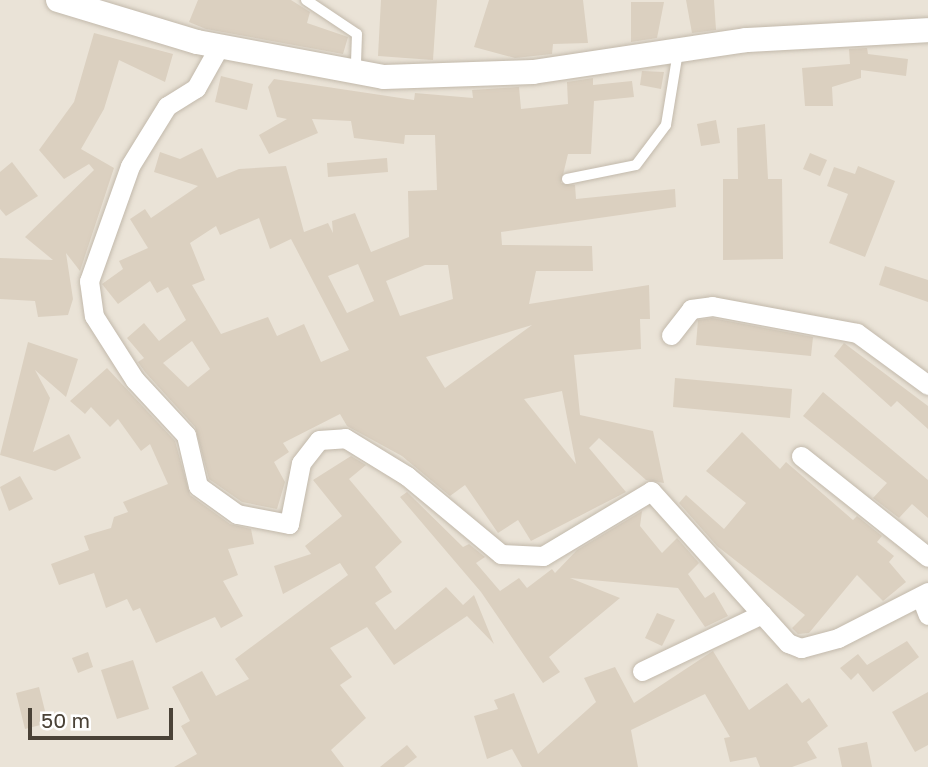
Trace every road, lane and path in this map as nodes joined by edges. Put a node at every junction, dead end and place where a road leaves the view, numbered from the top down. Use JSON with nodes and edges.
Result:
{"nodes":[{"id":1,"x":58,"y":0,"type":"edge"},
{"id":2,"x":306,"y":0,"type":"edge"},
{"id":3,"x":928,"y":30,"type":"edge"},
{"id":4,"x":219,"y":47,"type":"junction"},
{"id":5,"x":678,"y":51,"type":"junction"},
{"id":6,"x":356,"y":74,"type":"junction"},
{"id":7,"x":567,"y":179,"type":"dead end"},
{"id":8,"x":671,"y":335,"type":"dead end"},
{"id":9,"x":928,"y":385,"type":"edge"},
{"id":10,"x":801,"y":456,"type":"dead end"},
{"id":11,"x":928,"y":557,"type":"edge"},
{"id":12,"x":926,"y":601,"type":"edge"},
{"id":13,"x":762,"y":614,"type":"junction"},
{"id":14,"x":642,"y":671,"type":"dead end"}],
"edges":[{"from":1,"to":4,"type":"street"},
{"from":2,"to":6,"type":"lane"},
{"from":3,"to":5,"type":"street"},
{"from":4,"to":6,"type":"street"},
{"from":4,"to":13,"type":"street"},
{"from":5,"to":6,"type":"street"},
{"from":5,"to":7,"type":"lane"},
{"from":8,"to":9,"type":"street"},
{"from":10,"to":11,"type":"street"},
{"from":12,"to":13,"type":"street"},
{"from":13,"to":14,"type":"street"}]}
